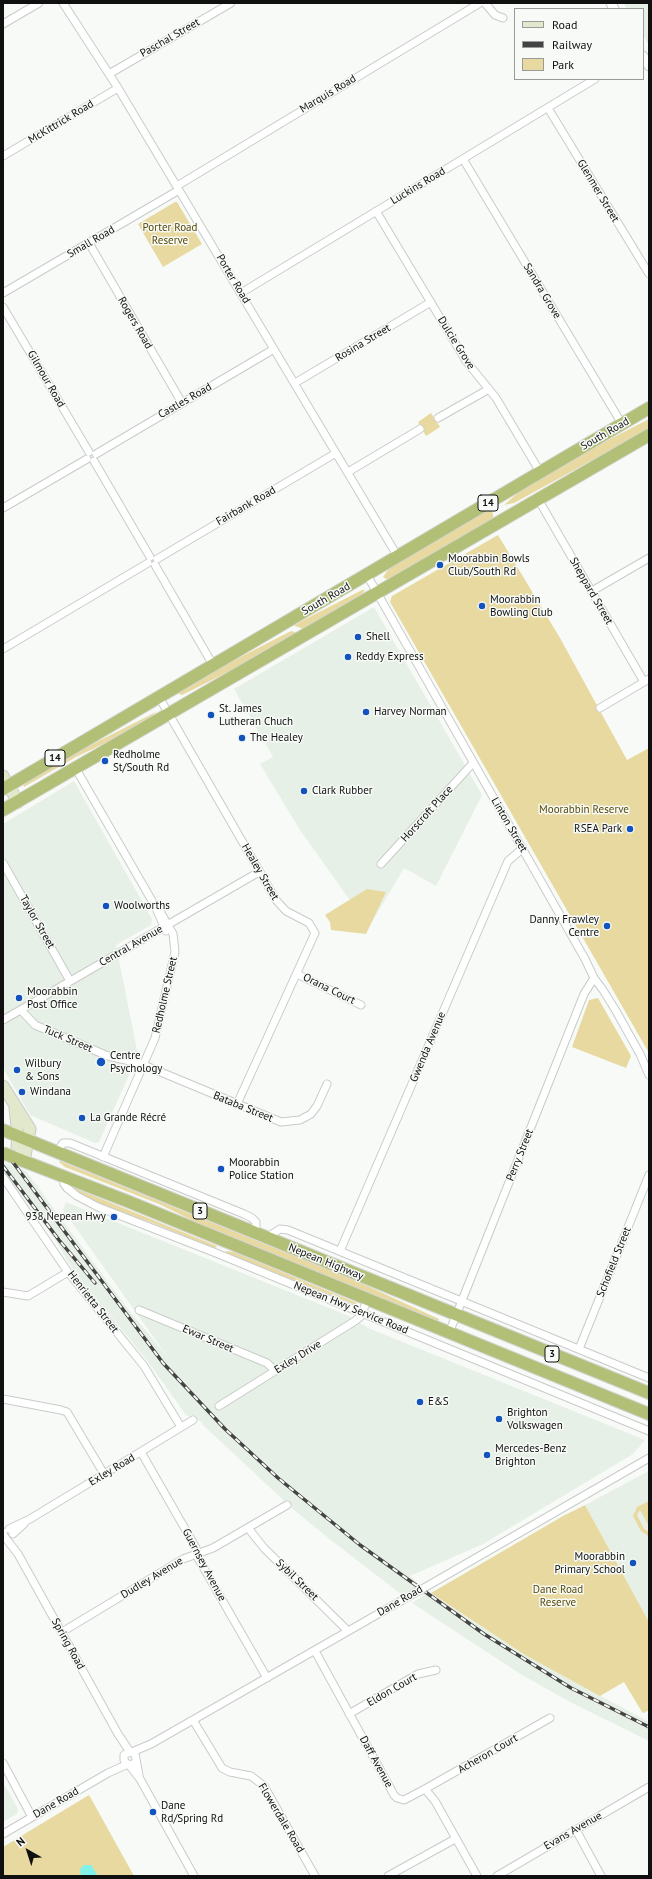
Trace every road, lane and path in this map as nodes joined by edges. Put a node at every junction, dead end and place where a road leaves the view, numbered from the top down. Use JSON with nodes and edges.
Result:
{"nodes":[{"id":1,"x":39,"y":3,"type":"edge"},
{"id":2,"x":63,"y":3,"type":"edge"},
{"id":3,"x":231,"y":3,"type":"edge"},
{"id":4,"x":480,"y":3,"type":"edge"},
{"id":5,"x":485,"y":3,"type":"edge"},
{"id":6,"x":503,"y":18,"type":"dead end"},
{"id":7,"x":3,"y":24,"type":"edge"},
{"id":8,"x":109,"y":74,"type":"junction"},
{"id":9,"x":593,"y":80,"type":"edge"},
{"id":10,"x":118,"y":88,"type":"junction"},
{"id":11,"x":548,"y":108,"type":"junction"},
{"id":12,"x":3,"y":156,"type":"edge"},
{"id":13,"x":463,"y":159,"type":"junction"},
{"id":14,"x":178,"y":188,"type":"junction"},
{"id":15,"x":376,"y":211,"type":"junction"},
{"id":16,"x":89,"y":243,"type":"junction"},
{"id":17,"x":649,"y":274,"type":"edge"},
{"id":18,"x":241,"y":292,"type":"junction"},
{"id":19,"x":3,"y":293,"type":"edge"},
{"id":20,"x":431,"y":302,"type":"junction"},
{"id":21,"x":3,"y":307,"type":"edge"},
{"id":22,"x":274,"y":349,"type":"junction"},
{"id":23,"x":295,"y":383,"type":"junction"},
{"id":24,"x":488,"y":389,"type":"junction"},
{"id":25,"x":182,"y":403,"type":"junction"},
{"id":26,"x":649,"y":408,"type":"edge"},
{"id":27,"x":438,"y":418,"type":"dead end"},
{"id":28,"x":622,"y":424,"type":"junction"},
{"id":29,"x":420,"y":429,"type":"dead end"},
{"id":30,"x":649,"y":435,"type":"edge"},
{"id":31,"x":336,"y":453,"type":"junction"},
{"id":32,"x":91,"y":456,"type":"junction"},
{"id":33,"x":348,"y":472,"type":"junction"},
{"id":34,"x":540,"y":472,"type":"junction"},
{"id":35,"x":538,"y":499,"type":"junction"},
{"id":36,"x":493,"y":500,"type":"junction"},
{"id":37,"x":3,"y":508,"type":"edge"},
{"id":38,"x":505,"y":519,"type":"junction"},
{"id":39,"x":398,"y":557,"type":"junction"},
{"id":40,"x":649,"y":558,"type":"edge"},
{"id":41,"x":152,"y":561,"type":"junction"},
{"id":42,"x":367,"y":575,"type":"junction"},
{"id":43,"x":592,"y":592,"type":"junction"},
{"id":44,"x":376,"y":593,"type":"junction"},
{"id":45,"x":286,"y":622,"type":"junction"},
{"id":46,"x":303,"y":635,"type":"junction"},
{"id":47,"x":3,"y":649,"type":"edge"},
{"id":48,"x":213,"y":665,"type":"junction"},
{"id":49,"x":646,"y":681,"type":"edge"},
{"id":50,"x":159,"y":698,"type":"junction"},
{"id":51,"x":600,"y":708,"type":"dead end"},
{"id":52,"x":169,"y":714,"type":"junction"},
{"id":53,"x":473,"y":763,"type":"junction"},
{"id":54,"x":76,"y":769,"type":"junction"},
{"id":55,"x":5,"y":783,"type":"edge"},
{"id":56,"x":18,"y":802,"type":"junction"},
{"id":57,"x":3,"y":810,"type":"edge"},
{"id":58,"x":522,"y":849,"type":"junction"},
{"id":59,"x":3,"y":863,"type":"edge"},
{"id":60,"x":381,"y":864,"type":"dead end"},
{"id":61,"x":259,"y":872,"type":"junction"},
{"id":62,"x":166,"y":926,"type":"junction"},
{"id":63,"x":297,"y":974,"type":"junction"},
{"id":64,"x":594,"y":978,"type":"junction"},
{"id":65,"x":70,"y":981,"type":"junction"},
{"id":66,"x":361,"y":1005,"type":"dead end"},
{"id":67,"x":21,"y":1010,"type":"junction"},
{"id":68,"x":3,"y":1020,"type":"edge"},
{"id":69,"x":143,"y":1065,"type":"junction"},
{"id":70,"x":649,"y":1075,"type":"edge"},
{"id":71,"x":327,"y":1084,"type":"dead end"},
{"id":72,"x":3,"y":1086,"type":"edge"},
{"id":73,"x":237,"y":1104,"type":"junction"},
{"id":74,"x":3,"y":1130,"type":"edge"},
{"id":75,"x":23,"y":1139,"type":"junction"},
{"id":76,"x":57,"y":1152,"type":"junction"},
{"id":77,"x":14,"y":1157,"type":"edge"},
{"id":78,"x":103,"y":1157,"type":"junction"},
{"id":79,"x":50,"y":1171,"type":"junction"},
{"id":80,"x":649,"y":1175,"type":"edge"},
{"id":81,"x":3,"y":1177,"type":"edge"},
{"id":82,"x":64,"y":1177,"type":"junction"},
{"id":83,"x":261,"y":1236,"type":"junction"},
{"id":84,"x":230,"y":1244,"type":"junction"},
{"id":85,"x":340,"y":1252,"type":"junction"},
{"id":86,"x":216,"y":1253,"type":"junction"},
{"id":87,"x":68,"y":1272,"type":"junction"},
{"id":88,"x":3,"y":1292,"type":"edge"},
{"id":89,"x":367,"y":1300,"type":"junction"},
{"id":90,"x":462,"y":1301,"type":"junction"},
{"id":91,"x":139,"y":1310,"type":"dead end"},
{"id":92,"x":362,"y":1312,"type":"junction"},
{"id":93,"x":456,"y":1315,"type":"junction"},
{"id":94,"x":449,"y":1333,"type":"junction"},
{"id":95,"x":579,"y":1349,"type":"junction"},
{"id":96,"x":275,"y":1371,"type":"junction"},
{"id":97,"x":649,"y":1378,"type":"edge"},
{"id":98,"x":649,"y":1394,"type":"edge"},
{"id":99,"x":3,"y":1399,"type":"edge"},
{"id":100,"x":219,"y":1406,"type":"dead end"},
{"id":101,"x":649,"y":1414,"type":"edge"},
{"id":102,"x":193,"y":1420,"type":"dead end"},
{"id":103,"x":181,"y":1427,"type":"junction"},
{"id":104,"x":649,"y":1430,"type":"edge"},
{"id":105,"x":141,"y":1452,"type":"junction"},
{"id":106,"x":649,"y":1458,"type":"edge"},
{"id":107,"x":104,"y":1474,"type":"junction"},
{"id":108,"x":287,"y":1505,"type":"dead end"},
{"id":109,"x":248,"y":1528,"type":"junction"},
{"id":110,"x":7,"y":1532,"type":"edge"},
{"id":111,"x":197,"y":1553,"type":"junction"},
{"id":112,"x":348,"y":1631,"type":"junction"},
{"id":113,"x":62,"y":1632,"type":"junction"},
{"id":114,"x":315,"y":1651,"type":"junction"},
{"id":115,"x":436,"y":1670,"type":"dead end"},
{"id":116,"x":267,"y":1678,"type":"junction"},
{"id":117,"x":349,"y":1714,"type":"junction"},
{"id":118,"x":550,"y":1718,"type":"dead end"},
{"id":119,"x":193,"y":1720,"type":"junction"},
{"id":120,"x":130,"y":1758,"type":"junction"},
{"id":121,"x":3,"y":1763,"type":"edge"},
{"id":122,"x":649,"y":1787,"type":"edge"},
{"id":123,"x":426,"y":1789,"type":"junction"},
{"id":124,"x":32,"y":1817,"type":"junction"},
{"id":125,"x":576,"y":1830,"type":"junction"},
{"id":126,"x":3,"y":1834,"type":"edge"},
{"id":127,"x":455,"y":1839,"type":"junction"},
{"id":128,"x":194,"y":1876,"type":"edge"},
{"id":129,"x":315,"y":1876,"type":"edge"},
{"id":130,"x":388,"y":1876,"type":"edge"},
{"id":131,"x":477,"y":1876,"type":"edge"},
{"id":132,"x":497,"y":1876,"type":"edge"},
{"id":133,"x":601,"y":1876,"type":"edge"}],
"edges":[{"from":1,"to":7,"type":"street"},
{"from":2,"to":8,"type":"street","name":"Porter Road"},
{"from":3,"to":8,"type":"street","name":"Paschal Street"},
{"from":4,"to":14,"type":"street","name":"Marquis Road"},
{"from":5,"to":6,"type":"street"},
{"from":8,"to":10,"type":"street","name":"Porter Road"},
{"from":9,"to":11,"type":"street","name":"Luckins Road"},
{"from":10,"to":12,"type":"street","name":"McKittrick Road"},
{"from":10,"to":14,"type":"street","name":"Porter Road"},
{"from":11,"to":13,"type":"street","name":"Luckins Road"},
{"from":11,"to":17,"type":"street","name":"Glenmer Street"},
{"from":13,"to":15,"type":"street","name":"Luckins Road"},
{"from":13,"to":28,"type":"street","name":"Sandra Grove"},
{"from":14,"to":16,"type":"street","name":"Small Road"},
{"from":14,"to":18,"type":"street","name":"Porter Road"},
{"from":15,"to":18,"type":"street","name":"Luckins Road"},
{"from":15,"to":20,"type":"street","name":"Dulcie Grove"},
{"from":16,"to":19,"type":"street","name":"Small Road"},
{"from":16,"to":25,"type":"street","name":"Rogers Road"},
{"from":18,"to":22,"type":"street","name":"Porter Road"},
{"from":20,"to":23,"type":"street","name":"Rosina Street"},
{"from":20,"to":24,"type":"street","name":"Dulcie Grove"},
{"from":21,"to":32,"type":"street","name":"Gilmour Road"},
{"from":22,"to":23,"type":"street","name":"Porter Road"},
{"from":22,"to":25,"type":"street","name":"Castles Road"},
{"from":23,"to":31,"type":"street","name":"Porter Road"},
{"from":24,"to":27,"type":"street"},
{"from":24,"to":34,"type":"street","name":"Dulcie Grove"},
{"from":25,"to":32,"type":"street","name":"Castles Road"},
{"from":26,"to":28,"type":"highway","name":"South Road","number":"14"},
{"from":28,"to":34,"type":"highway","name":"South Road","number":"14"},
{"from":29,"to":33,"type":"street"},
{"from":30,"to":35,"type":"highway","name":"South Road","number":"14"},
{"from":31,"to":33,"type":"street","name":"Porter Road"},
{"from":31,"to":41,"type":"street","name":"Fairbank Road"},
{"from":32,"to":37,"type":"street","name":"Castles Road"},
{"from":32,"to":41,"type":"street","name":"Gilmour Road"},
{"from":33,"to":39,"type":"street","name":"Porter Road"},
{"from":34,"to":36,"type":"highway","name":"South Road","number":"14"},
{"from":35,"to":38,"type":"highway","name":"South Road","number":"14"},
{"from":35,"to":43,"type":"street","name":"Sheppard Street"},
{"from":36,"to":38,"type":"highway"},
{"from":36,"to":39,"type":"highway","name":"South Road","number":"14"},
{"from":38,"to":44,"type":"highway","name":"South Road","number":"14"},
{"from":39,"to":42,"type":"highway","name":"South Road","number":"14"},
{"from":40,"to":43,"type":"street"},
{"from":41,"to":47,"type":"street","name":"Fairbank Road"},
{"from":41,"to":48,"type":"street","name":"Gilmour Road"},
{"from":42,"to":44,"type":"street","name":"Linton Street"},
{"from":42,"to":45,"type":"highway","name":"South Road","number":"14"},
{"from":43,"to":49,"type":"street","name":"Sheppard Street"},
{"from":44,"to":46,"type":"highway","name":"South Road","number":"14"},
{"from":44,"to":53,"type":"street","name":"Linton Street"},
{"from":45,"to":46,"type":"highway"},
{"from":45,"to":48,"type":"highway","name":"South Road","number":"14"},
{"from":46,"to":52,"type":"highway","name":"South Road","number":"14"},
{"from":48,"to":50,"type":"highway","name":"South Road","number":"14"},
{"from":49,"to":51,"type":"street"},
{"from":50,"to":52,"type":"street","name":"Healey Street"},
{"from":50,"to":55,"type":"highway","name":"South Road","number":"14"},
{"from":52,"to":54,"type":"highway","name":"South Road","number":"14"},
{"from":52,"to":61,"type":"street","name":"Healey Street"},
{"from":53,"to":58,"type":"street","name":"Linton Street"},
{"from":53,"to":60,"type":"street","name":"Horscroft Place"},
{"from":54,"to":56,"type":"highway","name":"South Road","number":"14"},
{"from":54,"to":62,"type":"street","name":"Redholme Street"},
{"from":55,"to":56,"type":"main road"},
{"from":56,"to":57,"type":"highway","name":"South Road","number":"14"},
{"from":58,"to":64,"type":"street","name":"Linton Street"},
{"from":58,"to":85,"type":"street","name":"Gwenda Avenue"},
{"from":59,"to":65,"type":"street","name":"Taylor Street"},
{"from":61,"to":62,"type":"street","name":"Central Avenue"},
{"from":61,"to":63,"type":"street","name":"Healey Street"},
{"from":62,"to":65,"type":"street","name":"Central Avenue"},
{"from":62,"to":69,"type":"street","name":"Redholme Street"},
{"from":63,"to":66,"type":"street","name":"Orana Court"},
{"from":63,"to":73,"type":"street","name":"Healey Street"},
{"from":64,"to":70,"type":"street","name":"Linton Street"},
{"from":64,"to":90,"type":"street","name":"Perry Street"},
{"from":65,"to":67,"type":"street","name":"Central Avenue"},
{"from":67,"to":68,"type":"street","name":"Central Avenue"},
{"from":67,"to":69,"type":"street","name":"Tuck Street"},
{"from":69,"to":73,"type":"street","name":"Bataba Street"},
{"from":69,"to":78,"type":"street","name":"Redholme Street"},
{"from":71,"to":73,"type":"street","name":"Bataba Street"},
{"from":72,"to":75,"type":"main road"},
{"from":74,"to":75,"type":"highway","name":"Nepean Highway","number":"3"},
{"from":75,"to":76,"type":"highway","name":"Nepean Highway","number":"3"},
{"from":75,"to":77,"type":"main road"},
{"from":76,"to":78,"type":"street"},
{"from":76,"to":79,"type":"highway"},
{"from":76,"to":83,"type":"highway","name":"Nepean Highway","number":"3"},
{"from":77,"to":79,"type":"highway","name":"Nepean Highway","number":"3"},
{"from":78,"to":83,"type":"street"},
{"from":79,"to":82,"type":"highway","name":"Nepean Highway","number":"3"},
{"from":80,"to":95,"type":"street","name":"Schofield Street"},
{"from":81,"to":87,"type":"street","name":"Henrietta Street"},
{"from":82,"to":84,"type":"highway","name":"Nepean Highway","number":"3"},
{"from":82,"to":86,"type":"street","name":"Nepean Hwy Service Road"},
{"from":83,"to":85,"type":"street"},
{"from":83,"to":93,"type":"highway","name":"Nepean Highway","number":"3"},
{"from":84,"to":86,"type":"street"},
{"from":84,"to":89,"type":"highway","name":"Nepean Highway","number":"3"},
{"from":85,"to":90,"type":"street"},
{"from":86,"to":92,"type":"street","name":"Nepean Hwy Service Road"},
{"from":87,"to":88,"type":"street"},
{"from":87,"to":103,"type":"street","name":"Henrietta Street"},
{"from":89,"to":92,"type":"street","name":"Exley Drive"},
{"from":89,"to":94,"type":"highway","name":"Nepean Highway","number":"3"},
{"from":90,"to":93,"type":"street","name":"Perry Street"},
{"from":90,"to":95,"type":"street"},
{"from":91,"to":96,"type":"street","name":"Ewar Street"},
{"from":92,"to":96,"type":"street","name":"Exley Drive"},
{"from":92,"to":104,"type":"street","name":"Nepean Hwy Service Road"},
{"from":93,"to":94,"type":"street","name":"Perry Street"},
{"from":93,"to":98,"type":"highway","name":"Nepean Highway","number":"3"},
{"from":94,"to":101,"type":"highway","name":"Nepean Highway","number":"3"},
{"from":95,"to":97,"type":"street"},
{"from":96,"to":100,"type":"street","name":"Exley Drive"},
{"from":99,"to":107,"type":"street"},
{"from":102,"to":103,"type":"street","name":"Exley Road"},
{"from":103,"to":105,"type":"street","name":"Exley Road"},
{"from":105,"to":107,"type":"street","name":"Exley Road"},
{"from":105,"to":111,"type":"street","name":"Guernsey Avenue"},
{"from":106,"to":112,"type":"street","name":"Dane Road","bridge":true},
{"from":107,"to":110,"type":"street","name":"Exley Road"},
{"from":108,"to":109,"type":"street","name":"Dudley Avenue"},
{"from":109,"to":111,"type":"street","name":"Dudley Avenue"},
{"from":109,"to":112,"type":"street","name":"Sybil Street"},
{"from":110,"to":113,"type":"street","name":"Spring Road"},
{"from":111,"to":113,"type":"street","name":"Dudley Avenue"},
{"from":111,"to":116,"type":"street","name":"Guernsey Avenue"},
{"from":112,"to":114,"type":"street","name":"Dane Road"},
{"from":113,"to":120,"type":"street","name":"Spring Road"},
{"from":114,"to":116,"type":"street","name":"Dane Road"},
{"from":114,"to":117,"type":"street","name":"Daff Avenue"},
{"from":115,"to":117,"type":"street","name":"Eldon Court"},
{"from":116,"to":119,"type":"street","name":"Dane Road"},
{"from":117,"to":123,"type":"street","name":"Daff Avenue"},
{"from":118,"to":123,"type":"street","name":"Acheron Court"},
{"from":119,"to":120,"type":"street","name":"Dane Road"},
{"from":119,"to":129,"type":"street","name":"Flowerdale Road"},
{"from":120,"to":124,"type":"street","name":"Dane Road"},
{"from":120,"to":128,"type":"street","name":"Spring Road"},
{"from":121,"to":124,"type":"street"},
{"from":122,"to":125,"type":"street","name":"Evans Avenue"},
{"from":123,"to":127,"type":"street"},
{"from":124,"to":126,"type":"street","name":"Dane Road"},
{"from":125,"to":132,"type":"street","name":"Evans Avenue"},
{"from":125,"to":133,"type":"street"},
{"from":127,"to":130,"type":"street"},
{"from":127,"to":131,"type":"street"}]}
